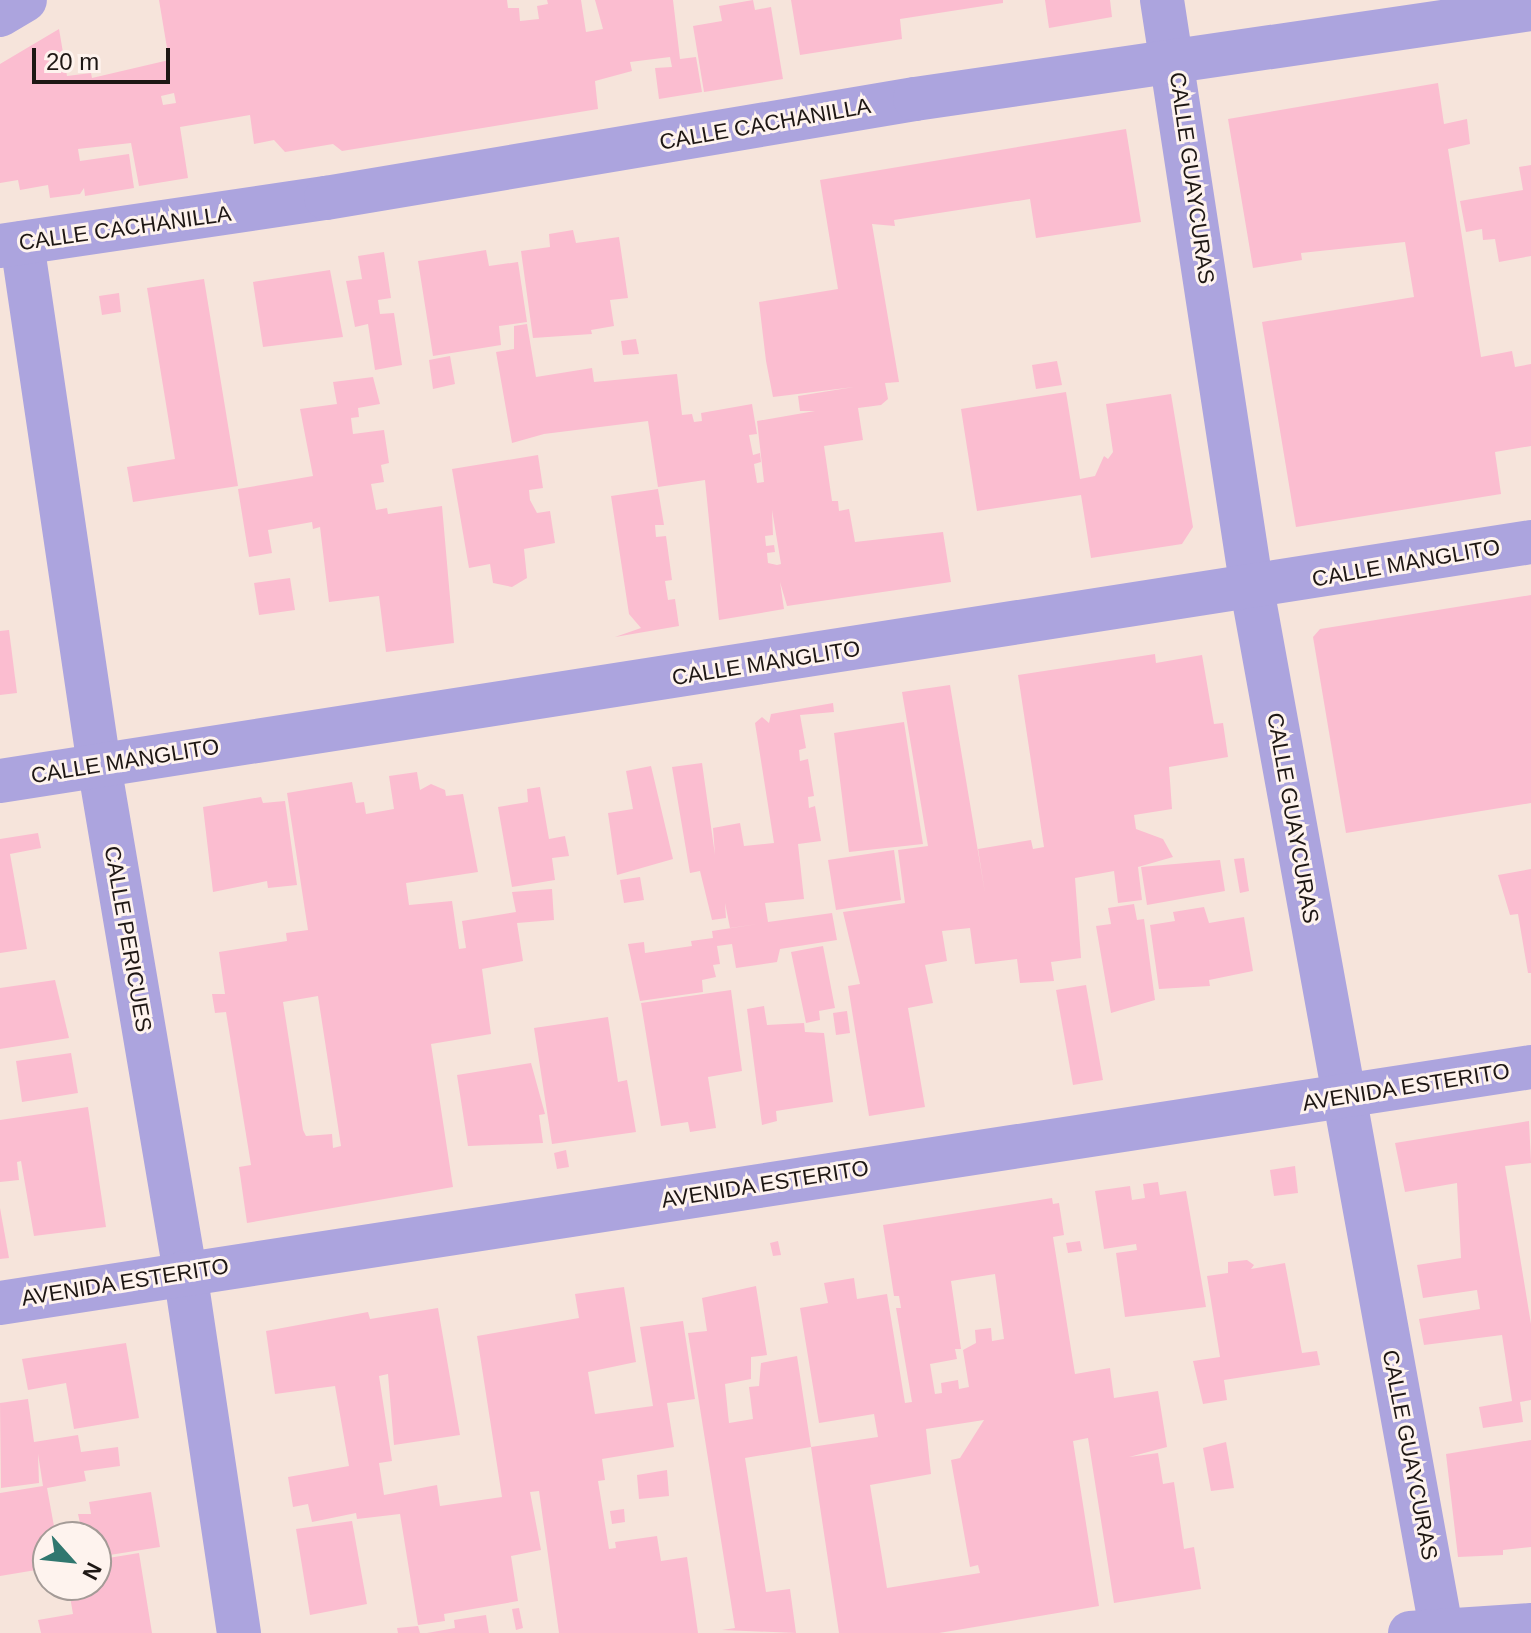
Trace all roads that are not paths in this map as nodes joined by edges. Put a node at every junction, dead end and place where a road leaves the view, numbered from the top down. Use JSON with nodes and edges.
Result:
{"nodes":[{"id":1,"x":25,"y":0,"type":"edge"},
{"id":2,"x":1162,"y":0,"type":"edge"},
{"id":3,"x":1531,"y":9,"type":"edge"},
{"id":4,"x":0,"y":15,"type":"edge"},
{"id":5,"x":1175,"y":62,"type":"junction"},
{"id":6,"x":11,"y":245,"type":"edge"},
{"id":7,"x":1531,"y":542,"type":"edge"},
{"id":8,"x":1252,"y":589,"type":"junction"},
{"id":9,"x":99,"y":765,"type":"junction"},
{"id":10,"x":0,"y":781,"type":"edge"},
{"id":11,"x":1531,"y":1067,"type":"edge"},
{"id":12,"x":1343,"y":1097,"type":"junction"},
{"id":13,"x":185,"y":1272,"type":"junction"},
{"id":14,"x":0,"y":1303,"type":"edge"},
{"id":15,"x":1531,"y":1625,"type":"edge"},
{"id":16,"x":1431,"y":1631,"type":"edge"},
{"id":17,"x":239,"y":1633,"type":"edge"}],
"edges":[{"from":1,"to":4,"type":"street"},
{"from":2,"to":5,"type":"street","name":"CALLE GUAYCURAS"},
{"from":3,"to":5,"type":"street","name":"CALLE CACHANILLA"},
{"from":5,"to":6,"type":"street","name":"CALLE CACHANILLA"},
{"from":5,"to":8,"type":"street","name":"CALLE GUAYCURAS"},
{"from":6,"to":9,"type":"street","name":"CALLE PERICUES"},
{"from":7,"to":8,"type":"street","name":"CALLE MANGLITO"},
{"from":8,"to":9,"type":"street","name":"CALLE MANGLITO"},
{"from":8,"to":12,"type":"street","name":"CALLE GUAYCURAS"},
{"from":9,"to":10,"type":"street","name":"CALLE MANGLITO"},
{"from":9,"to":13,"type":"street","name":"CALLE PERICUES"},
{"from":11,"to":12,"type":"street","name":"AVENIDA ESTERITO"},
{"from":12,"to":13,"type":"street","name":"AVENIDA ESTERITO"},
{"from":12,"to":16,"type":"street","name":"CALLE GUAYCURAS"},
{"from":13,"to":14,"type":"street","name":"AVENIDA ESTERITO"},
{"from":13,"to":17,"type":"street","name":"CALLE PERICUES"},
{"from":15,"to":16,"type":"street"}]}
